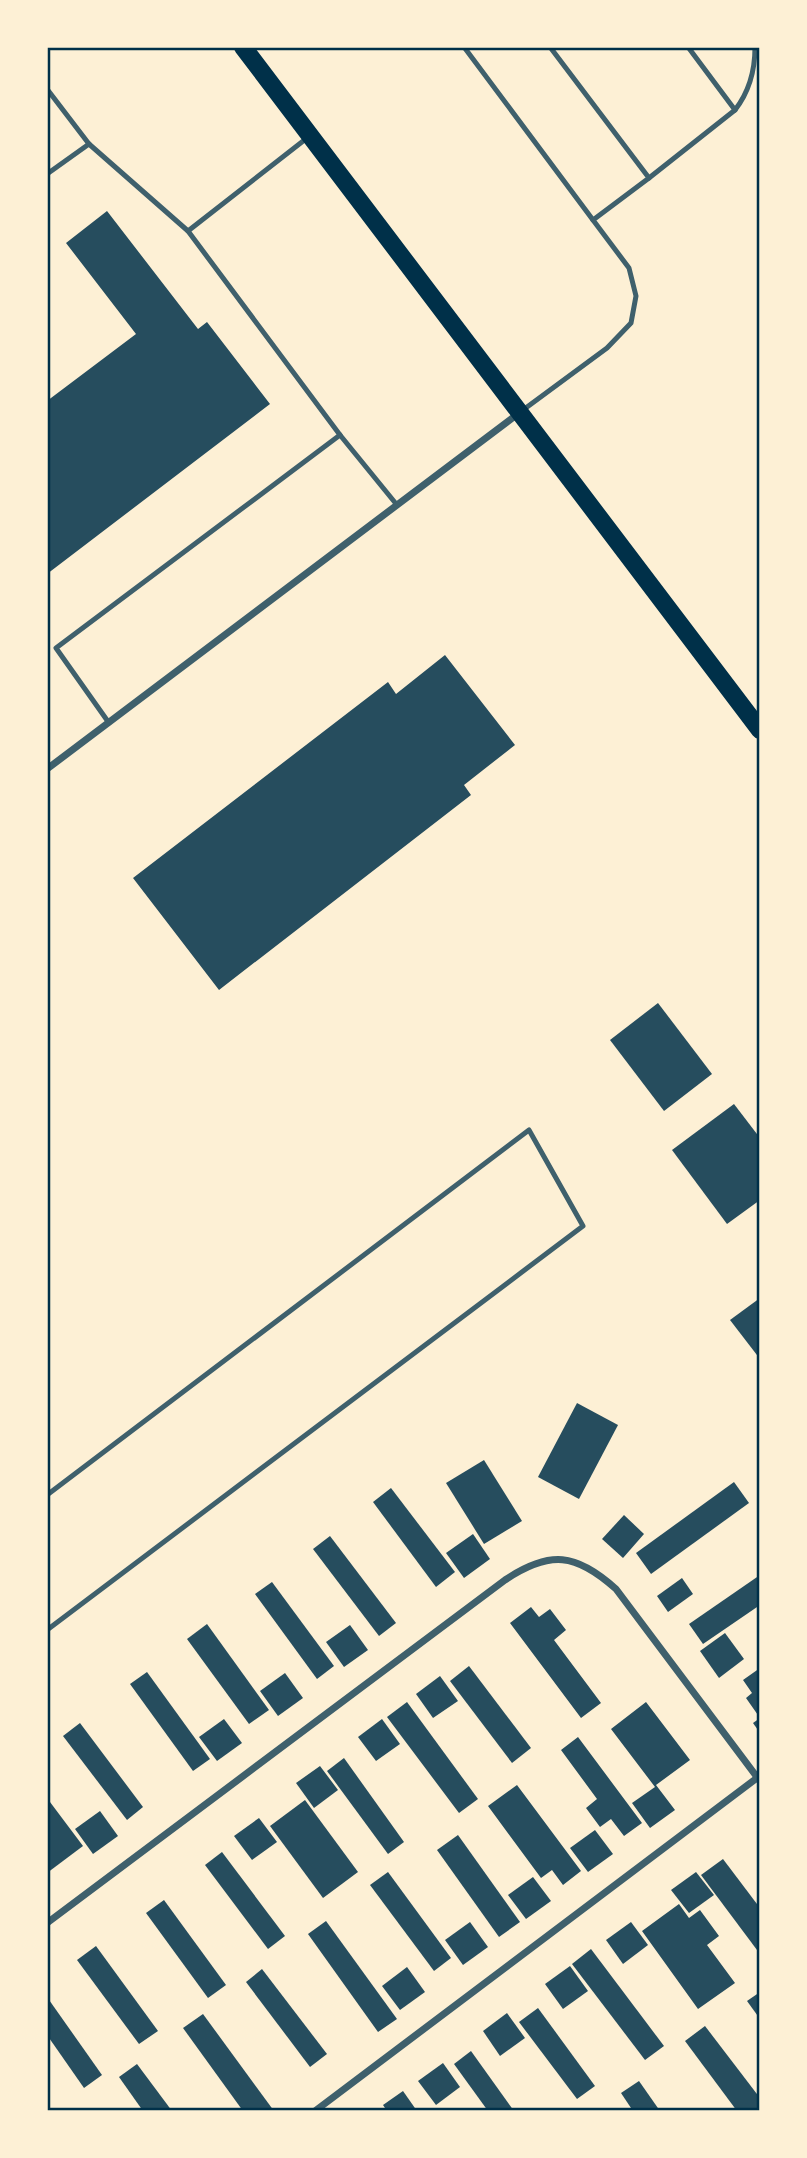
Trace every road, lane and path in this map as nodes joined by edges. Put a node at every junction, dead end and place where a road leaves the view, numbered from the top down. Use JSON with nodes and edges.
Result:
{"nodes":[{"id":1,"x":243,"y":47,"type":"edge"},
{"id":2,"x":464,"y":47,"type":"edge"},
{"id":3,"x":551,"y":47,"type":"edge"},
{"id":4,"x":688,"y":47,"type":"edge"},
{"id":5,"x":755,"y":47,"type":"edge"},
{"id":6,"x":47,"y":89,"type":"edge"},
{"id":7,"x":735,"y":110,"type":"junction"},
{"id":8,"x":310,"y":135,"type":"junction"},
{"id":9,"x":89,"y":144,"type":"junction"},
{"id":10,"x":47,"y":174,"type":"edge"},
{"id":11,"x":649,"y":178,"type":"junction"},
{"id":12,"x":593,"y":220,"type":"junction"},
{"id":13,"x":188,"y":231,"type":"junction"},
{"id":14,"x":521,"y":412,"type":"junction"},
{"id":15,"x":340,"y":435,"type":"junction"},
{"id":16,"x":397,"y":505,"type":"junction"},
{"id":17,"x":109,"y":723,"type":"junction"},
{"id":18,"x":760,"y":730,"type":"edge"},
{"id":19,"x":47,"y":769,"type":"edge"},
{"id":20,"x":47,"y":1495,"type":"edge"},
{"id":21,"x":47,"y":1630,"type":"edge"},
{"id":22,"x":759,"y":1780,"type":"edge"},
{"id":23,"x":47,"y":1923,"type":"edge"},
{"id":24,"x":315,"y":2111,"type":"edge"}],
"edges":[{"from":1,"to":8,"type":"main road"},
{"from":2,"to":12,"type":"lane"},
{"from":3,"to":11,"type":"lane"},
{"from":4,"to":7,"type":"lane"},
{"from":5,"to":7,"type":"lane"},
{"from":6,"to":9,"type":"lane"},
{"from":7,"to":11,"type":"lane"},
{"from":8,"to":13,"type":"lane"},
{"from":8,"to":14,"type":"main road"},
{"from":9,"to":10,"type":"lane"},
{"from":9,"to":13,"type":"lane"},
{"from":11,"to":12,"type":"lane"},
{"from":12,"to":14,"type":"lane"},
{"from":13,"to":15,"type":"lane"},
{"from":14,"to":16,"type":"street"},
{"from":14,"to":18,"type":"main road"},
{"from":15,"to":16,"type":"lane"},
{"from":15,"to":17,"type":"lane"},
{"from":16,"to":17,"type":"street"},
{"from":17,"to":19,"type":"street"},
{"from":20,"to":21,"type":"lane"},
{"from":22,"to":23,"type":"street"},
{"from":22,"to":24,"type":"street"}]}
